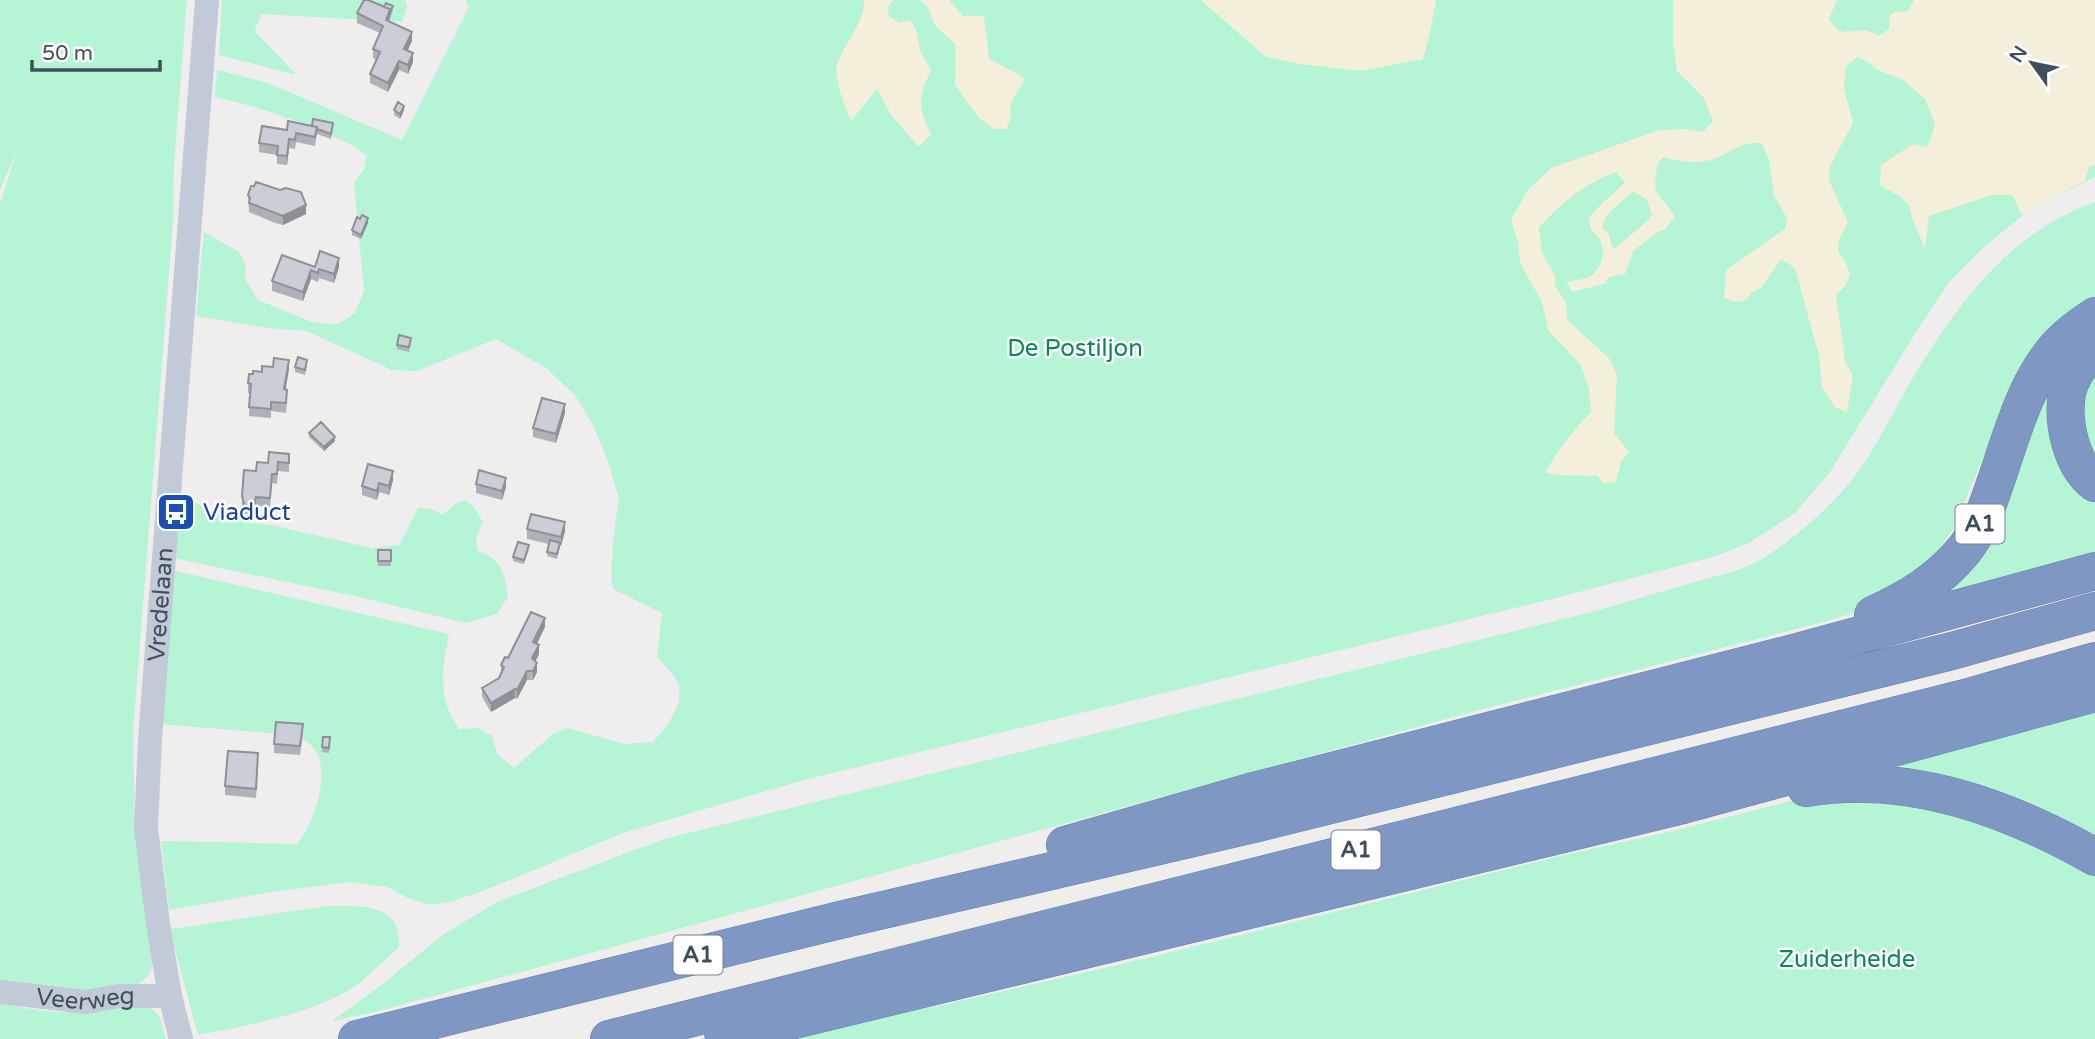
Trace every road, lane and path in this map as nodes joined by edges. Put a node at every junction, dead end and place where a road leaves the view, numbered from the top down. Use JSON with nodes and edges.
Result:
{"nodes":[{"id":1,"x":207,"y":0,"type":"edge"},
{"id":2,"x":2095,"y":316,"type":"edge"},
{"id":3,"x":2095,"y":346,"type":"edge"},
{"id":4,"x":2095,"y":483,"type":"edge"},
{"id":5,"x":2095,"y":570,"type":"edge"},
{"id":6,"x":2095,"y":611,"type":"edge"},
{"id":7,"x":1782,"y":656,"type":"junction"},
{"id":8,"x":2095,"y":661,"type":"edge"},
{"id":9,"x":2095,"y":693,"type":"edge"},
{"id":10,"x":1684,"y":805,"type":"junction"},
{"id":11,"x":2095,"y":857,"type":"edge"},
{"id":12,"x":840,"y":920,"type":"junction"},
{"id":13,"x":0,"y":992,"type":"edge"},
{"id":14,"x":170,"y":996,"type":"junction"},
{"id":15,"x":180,"y":1036,"type":"edge"},
{"id":16,"x":613,"y":1038,"type":"edge"},
{"id":17,"x":357,"y":1039,"type":"edge"}],
"edges":[{"from":1,"to":14,"type":"street","name":"Vredelaan"},
{"from":2,"to":7,"type":"highway","number":"A1"},
{"from":3,"to":4,"type":"highway"},
{"from":5,"to":7,"type":"highway","number":"A1"},
{"from":6,"to":12,"type":"highway","number":"A1"},
{"from":7,"to":12,"type":"highway","number":"A1"},
{"from":8,"to":16,"type":"highway","number":"A1"},
{"from":9,"to":10,"type":"highway","number":"A1"},
{"from":10,"to":11,"type":"highway","number":"A1"},
{"from":10,"to":16,"type":"highway","number":"A1"},
{"from":12,"to":17,"type":"highway","number":"A1"},
{"from":13,"to":14,"type":"street","name":"Veerweg"},
{"from":14,"to":15,"type":"street","name":"Vredelaan"}]}
